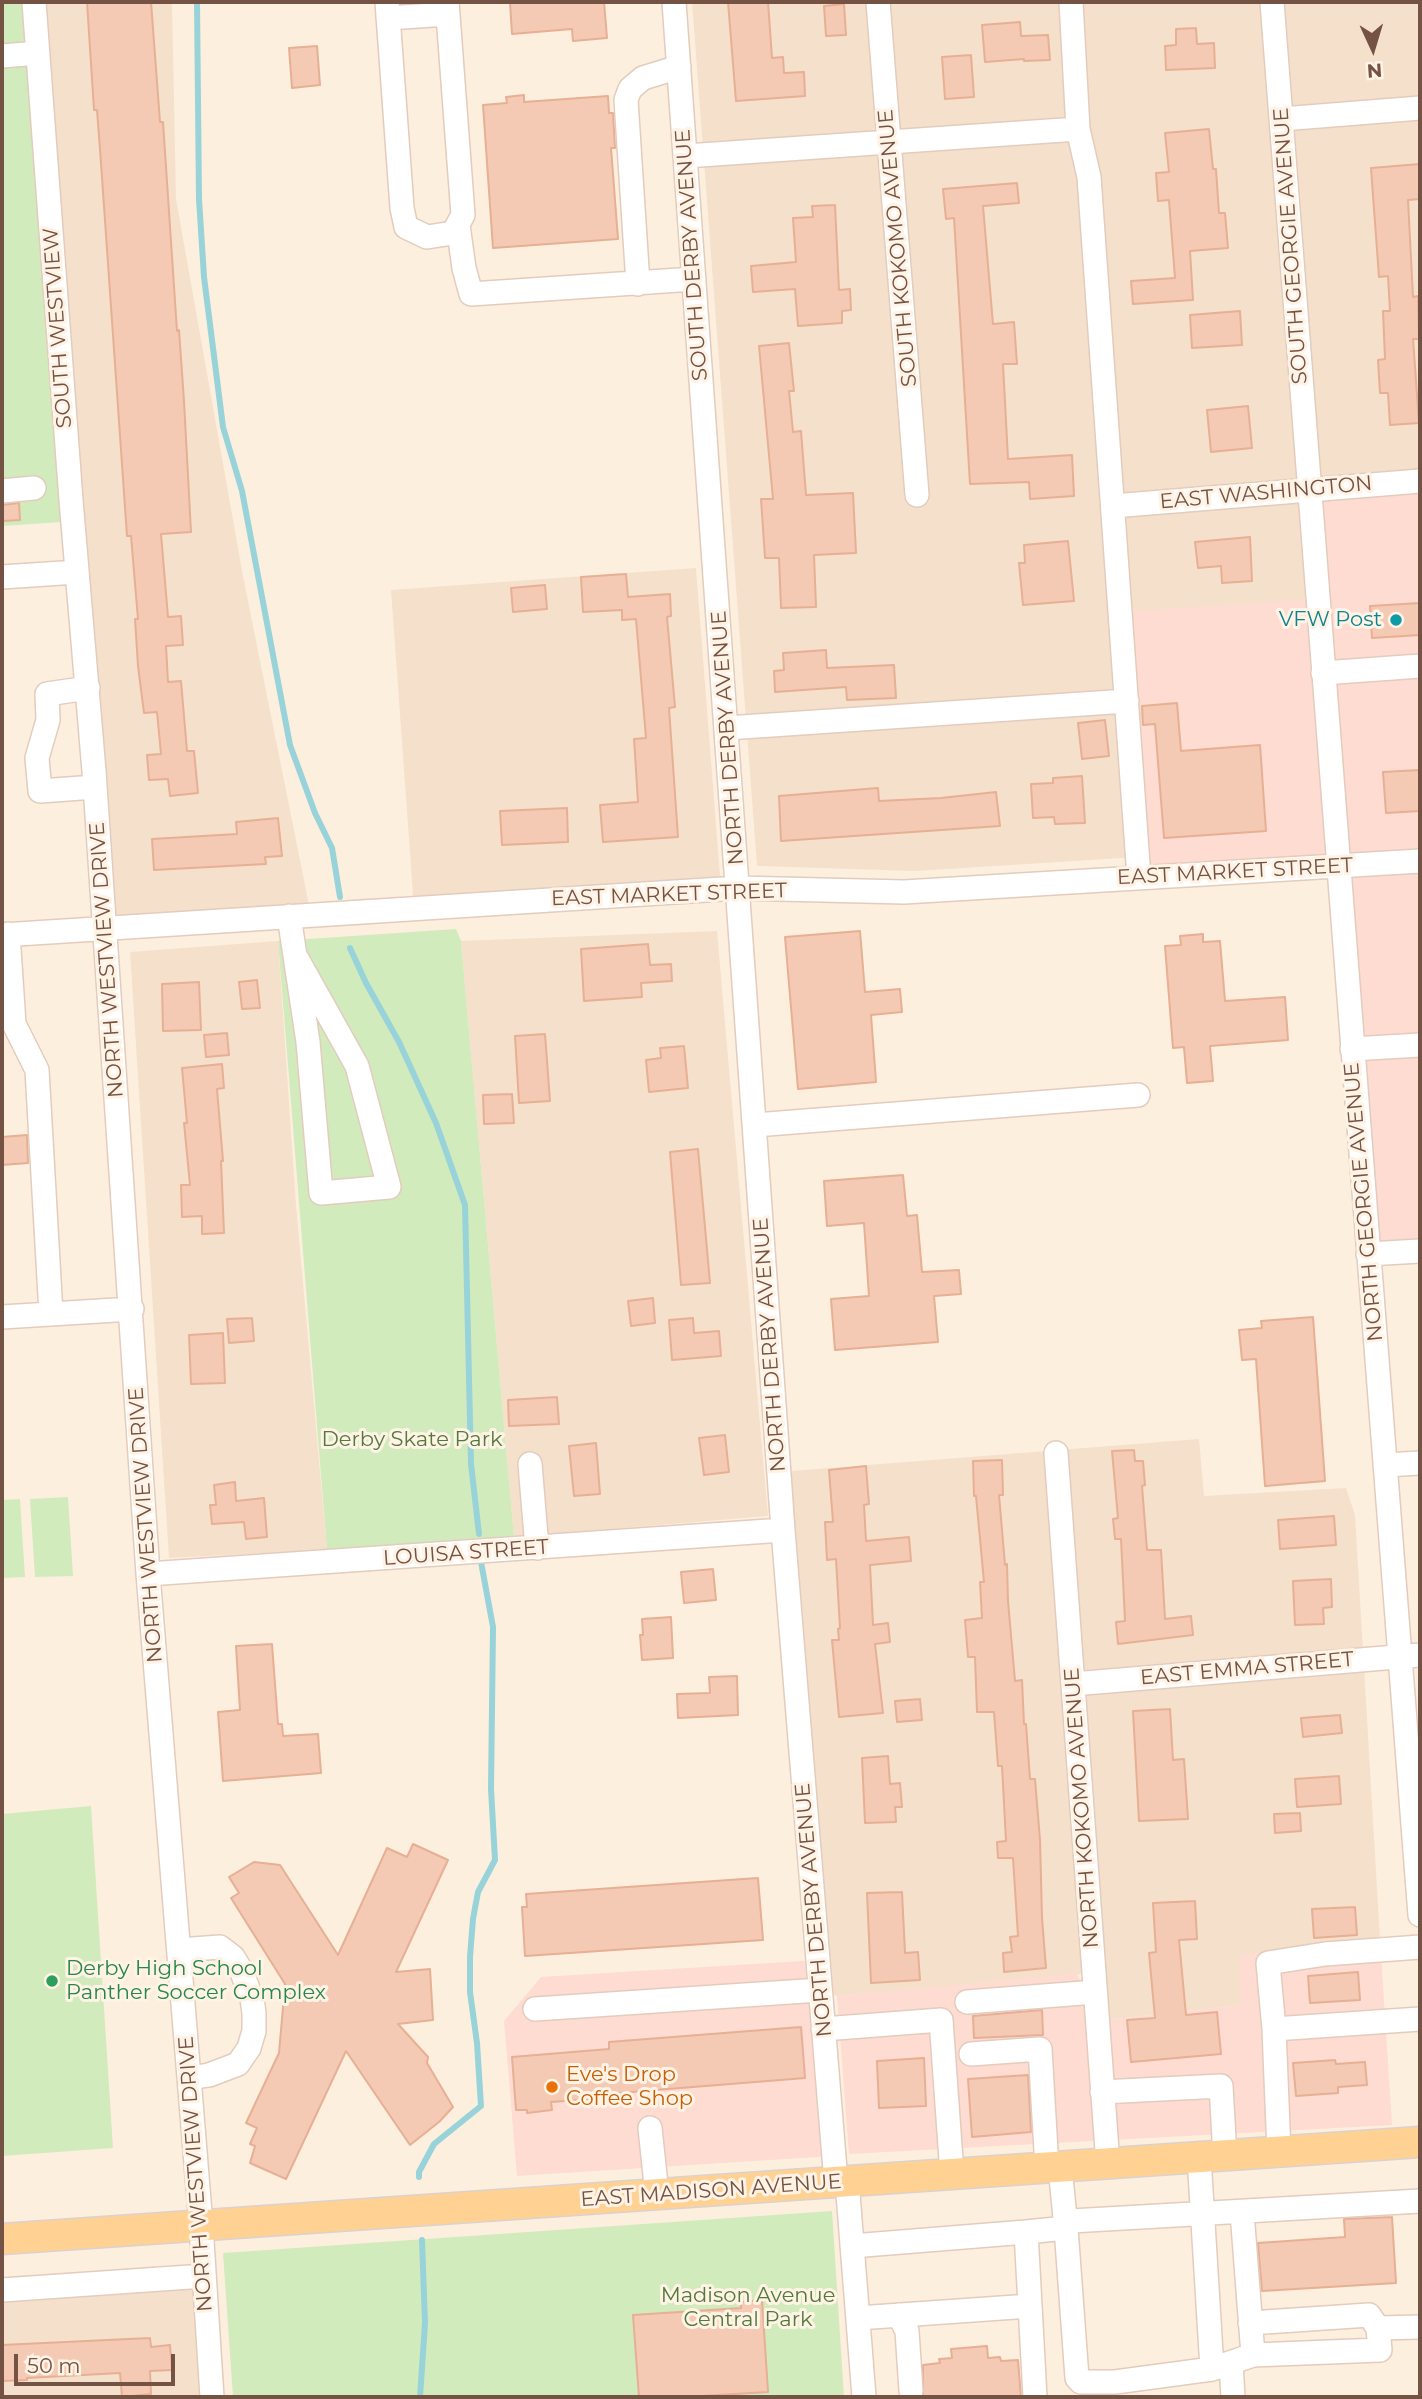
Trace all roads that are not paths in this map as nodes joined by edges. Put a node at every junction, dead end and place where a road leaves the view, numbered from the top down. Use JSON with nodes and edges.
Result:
{"nodes":[{"id":1,"x":34,"y":2,"type":"edge"},
{"id":2,"x":674,"y":2,"type":"edge"},
{"id":3,"x":878,"y":2,"type":"edge"},
{"id":4,"x":1071,"y":2,"type":"edge"},
{"id":5,"x":1272,"y":2,"type":"edge"},
{"id":6,"x":447,"y":8,"type":"edge"},
{"id":7,"x":387,"y":10,"type":"edge"},
{"id":8,"x":38,"y":53,"type":"junction"},
{"id":9,"x":2,"y":56,"type":"edge"},
{"id":10,"x":679,"y":67,"type":"junction"},
{"id":11,"x":1420,"y":108,"type":"edge"},
{"id":12,"x":1282,"y":119,"type":"junction"},
{"id":13,"x":1078,"y":129,"type":"junction"},
{"id":14,"x":889,"y":142,"type":"junction"},
{"id":15,"x":686,"y":156,"type":"junction"},
{"id":16,"x":458,"y":225,"type":"junction"},
{"id":17,"x":694,"y":279,"type":"junction"},
{"id":18,"x":638,"y":284,"type":"junction"},
{"id":19,"x":1420,"y":481,"type":"edge"},
{"id":20,"x":34,"y":488,"type":"dead end"},
{"id":21,"x":1310,"y":489,"type":"junction"},
{"id":22,"x":2,"y":491,"type":"edge"},
{"id":23,"x":918,"y":495,"type":"dead end"},
{"id":24,"x":1113,"y":506,"type":"junction"},
{"id":25,"x":712,"y":508,"type":"joint"},
{"id":26,"x":77,"y":572,"type":"junction"},
{"id":27,"x":2,"y":577,"type":"edge"},
{"id":28,"x":85,"y":653,"type":"joint"},
{"id":29,"x":1420,"y":666,"type":"edge"},
{"id":30,"x":1323,"y":673,"type":"junction"},
{"id":31,"x":88,"y":688,"type":"junction"},
{"id":32,"x":1127,"y":701,"type":"junction"},
{"id":33,"x":727,"y":728,"type":"junction"},
{"id":34,"x":95,"y":788,"type":"junction"},
{"id":35,"x":1420,"y":862,"type":"edge"},
{"id":36,"x":1337,"y":866,"type":"junction"},
{"id":37,"x":1139,"y":878,"type":"junction"},
{"id":38,"x":738,"y":888,"type":"junction"},
{"id":39,"x":289,"y":916,"type":"junction"},
{"id":40,"x":105,"y":928,"type":"junction"},
{"id":41,"x":5,"y":935,"type":"edge"},
{"id":42,"x":295,"y":955,"type":"junction"},
{"id":43,"x":7,"y":1012,"type":"edge"},
{"id":44,"x":1420,"y":1045,"type":"edge"},
{"id":45,"x":1352,"y":1048,"type":"junction"},
{"id":46,"x":1138,"y":1095,"type":"dead end"},
{"id":47,"x":755,"y":1125,"type":"junction"},
{"id":48,"x":1420,"y":1251,"type":"edge"},
{"id":49,"x":1368,"y":1254,"type":"junction"},
{"id":50,"x":132,"y":1309,"type":"junction"},
{"id":51,"x":51,"y":1314,"type":"junction"},
{"id":52,"x":2,"y":1317,"type":"edge"},
{"id":53,"x":1056,"y":1453,"type":"dead end"},
{"id":54,"x":530,"y":1464,"type":"dead end"},
{"id":55,"x":1420,"y":1464,"type":"edge"},
{"id":56,"x":1385,"y":1465,"type":"junction"},
{"id":57,"x":783,"y":1530,"type":"junction"},
{"id":58,"x":537,"y":1548,"type":"junction"},
{"id":59,"x":148,"y":1574,"type":"junction"},
{"id":60,"x":1410,"y":1656,"type":"edge"},
{"id":61,"x":1073,"y":1684,"type":"junction"},
{"id":62,"x":1419,"y":1872,"type":"edge"},
{"id":63,"x":1420,"y":1915,"type":"edge"},
{"id":64,"x":1420,"y":1947,"type":"edge"},
{"id":65,"x":179,"y":1950,"type":"junction"},
{"id":66,"x":820,"y":1990,"type":"junction"},
{"id":67,"x":1095,"y":1992,"type":"junction"},
{"id":68,"x":967,"y":2001,"type":"dead end"},
{"id":69,"x":536,"y":2009,"type":"dead end"},
{"id":70,"x":1420,"y":2019,"type":"edge"},
{"id":71,"x":823,"y":2029,"type":"junction"},
{"id":72,"x":1274,"y":2029,"type":"junction"},
{"id":73,"x":971,"y":2054,"type":"dead end"},
{"id":74,"x":189,"y":2078,"type":"junction"},
{"id":75,"x":1102,"y":2092,"type":"junction"},
{"id":76,"x":650,"y":2128,"type":"dead end"},
{"id":77,"x":1420,"y":2142,"type":"edge"},
{"id":78,"x":1279,"y":2152,"type":"junction"},
{"id":79,"x":1212,"y":2156,"type":"junction"},
{"id":80,"x":1108,"y":2164,"type":"junction"},
{"id":81,"x":1054,"y":2168,"type":"junction"},
{"id":82,"x":952,"y":2174,"type":"junction"},
{"id":83,"x":841,"y":2182,"type":"junction"},
{"id":84,"x":657,"y":2194,"type":"junction"},
{"id":85,"x":1420,"y":2201,"type":"edge"},
{"id":86,"x":1242,"y":2212,"type":"junction"},
{"id":87,"x":1203,"y":2214,"type":"junction"},
{"id":88,"x":201,"y":2225,"type":"junction"},
{"id":89,"x":1066,"y":2228,"type":"junction"},
{"id":90,"x":1026,"y":2232,"type":"junction"},
{"id":91,"x":2,"y":2239,"type":"edge"},
{"id":92,"x":852,"y":2246,"type":"junction"},
{"id":93,"x":204,"y":2276,"type":"junction"},
{"id":94,"x":2,"y":2290,"type":"edge"},
{"id":95,"x":1030,"y":2306,"type":"junction"},
{"id":96,"x":900,"y":2315,"type":"junction"},
{"id":97,"x":858,"y":2318,"type":"junction"},
{"id":98,"x":1250,"y":2323,"type":"junction"},
{"id":99,"x":1420,"y":2327,"type":"edge"},
{"id":100,"x":1379,"y":2339,"type":"junction"},
{"id":101,"x":1253,"y":2355,"type":"junction"},
{"id":102,"x":1221,"y":2366,"type":"junction"},
{"id":103,"x":911,"y":2391,"type":"dead end"},
{"id":104,"x":212,"y":2397,"type":"edge"},
{"id":105,"x":864,"y":2397,"type":"edge"},
{"id":106,"x":1035,"y":2397,"type":"edge"},
{"id":107,"x":1233,"y":2397,"type":"edge"}],
"edges":[{"from":1,"to":8,"type":"street","name":"SOUTH WESTVIEW"},
{"from":2,"to":10,"type":"street","name":"SOUTH DERBY AVENUE"},
{"from":3,"to":14,"type":"street","name":"SOUTH KOKOMO AVENUE"},
{"from":4,"to":13,"type":"street"},
{"from":5,"to":12,"type":"street","name":"SOUTH GEORGIE AVENUE"},
{"from":6,"to":7,"type":"street"},
{"from":6,"to":16,"type":"street"},
{"from":7,"to":16,"type":"street"},
{"from":8,"to":9,"type":"street"},
{"from":8,"to":26,"type":"street","name":"SOUTH WESTVIEW"},
{"from":10,"to":15,"type":"street","name":"SOUTH DERBY AVENUE"},
{"from":10,"to":18,"type":"street"},
{"from":11,"to":12,"type":"street"},
{"from":12,"to":21,"type":"street","name":"SOUTH GEORGIE AVENUE"},
{"from":13,"to":14,"type":"street"},
{"from":13,"to":24,"type":"street"},
{"from":14,"to":15,"type":"street"},
{"from":14,"to":23,"type":"street","name":"SOUTH KOKOMO AVENUE"},
{"from":15,"to":17,"type":"street","name":"SOUTH DERBY AVENUE"},
{"from":16,"to":18,"type":"street"},
{"from":17,"to":18,"type":"street"},
{"from":17,"to":25,"type":"street","name":"SOUTH DERBY AVENUE"},
{"from":19,"to":21,"type":"street","name":"EAST WASHINGTON"},
{"from":20,"to":22,"type":"street"},
{"from":21,"to":24,"type":"street","name":"EAST WASHINGTON"},
{"from":21,"to":30,"type":"street","name":"NORTH GEORGIE AVENUE"},
{"from":24,"to":32,"type":"street"},
{"from":25,"to":33,"type":"street","name":"NORTH DERBY AVENUE"},
{"from":26,"to":27,"type":"street"},
{"from":26,"to":28,"type":"street","name":"SOUTH WESTVIEW"},
{"from":28,"to":31,"type":"street","name":"NORTH WESTVIEW DRIVE"},
{"from":29,"to":30,"type":"street"},
{"from":30,"to":36,"type":"street","name":"NORTH GEORGIE AVENUE"},
{"from":31,"to":34,"type":"street","name":"NORTH WESTVIEW DRIVE"},
{"from":31,"to":34,"type":"street"},
{"from":32,"to":33,"type":"street"},
{"from":32,"to":37,"type":"street"},
{"from":33,"to":38,"type":"street","name":"NORTH DERBY AVENUE"},
{"from":34,"to":40,"type":"street","name":"NORTH WESTVIEW DRIVE"},
{"from":35,"to":36,"type":"street","name":"EAST MARKET STREET"},
{"from":36,"to":37,"type":"street","name":"EAST MARKET STREET"},
{"from":36,"to":45,"type":"street","name":"NORTH GEORGIE AVENUE"},
{"from":37,"to":38,"type":"street","name":"EAST MARKET STREET"},
{"from":38,"to":39,"type":"street","name":"EAST MARKET STREET"},
{"from":38,"to":47,"type":"street","name":"NORTH DERBY AVENUE"},
{"from":39,"to":40,"type":"street","name":"EAST MARKET STREET"},
{"from":39,"to":42,"type":"street"},
{"from":40,"to":41,"type":"street","name":"EAST MARKET STREET"},
{"from":40,"to":50,"type":"street","name":"NORTH WESTVIEW DRIVE"},
{"from":41,"to":43,"type":"street"},
{"from":42,"to":42,"type":"street"},
{"from":43,"to":51,"type":"street"},
{"from":44,"to":45,"type":"street"},
{"from":45,"to":49,"type":"street","name":"NORTH GEORGIE AVENUE"},
{"from":46,"to":47,"type":"street"},
{"from":47,"to":57,"type":"street","name":"NORTH DERBY AVENUE"},
{"from":48,"to":49,"type":"street"},
{"from":49,"to":56,"type":"street","name":"NORTH GEORGIE AVENUE"},
{"from":50,"to":51,"type":"street"},
{"from":50,"to":59,"type":"street","name":"NORTH WESTVIEW DRIVE"},
{"from":51,"to":52,"type":"street"},
{"from":53,"to":61,"type":"street","name":"NORTH KOKOMO AVENUE"},
{"from":54,"to":58,"type":"street"},
{"from":55,"to":56,"type":"street"},
{"from":56,"to":60,"type":"street","name":"NORTH GEORGIE AVENUE"},
{"from":57,"to":58,"type":"street","name":"LOUISA STREET"},
{"from":57,"to":66,"type":"street","name":"NORTH DERBY AVENUE"},
{"from":58,"to":59,"type":"street","name":"LOUISA STREET"},
{"from":59,"to":65,"type":"street","name":"NORTH WESTVIEW DRIVE"},
{"from":60,"to":61,"type":"street","name":"EAST EMMA STREET"},
{"from":60,"to":62,"type":"street","name":"NORTH GEORGIE AVENUE"},
{"from":61,"to":67,"type":"street","name":"NORTH KOKOMO AVENUE"},
{"from":62,"to":63,"type":"street","name":"NORTH GEORGIE AVENUE"},
{"from":64,"to":72,"type":"street"},
{"from":65,"to":74,"type":"street","name":"NORTH WESTVIEW DRIVE"},
{"from":65,"to":74,"type":"street"},
{"from":66,"to":69,"type":"street"},
{"from":66,"to":71,"type":"street","name":"NORTH DERBY AVENUE"},
{"from":67,"to":68,"type":"street"},
{"from":67,"to":75,"type":"street","name":"NORTH KOKOMO AVENUE"},
{"from":70,"to":72,"type":"street"},
{"from":71,"to":82,"type":"street"},
{"from":71,"to":83,"type":"street","name":"NORTH DERBY AVENUE"},
{"from":72,"to":78,"type":"street"},
{"from":73,"to":81,"type":"street"},
{"from":74,"to":88,"type":"street","name":"NORTH WESTVIEW DRIVE"},
{"from":75,"to":79,"type":"street"},
{"from":75,"to":80,"type":"street","name":"NORTH KOKOMO AVENUE"},
{"from":76,"to":84,"type":"street"},
{"from":77,"to":78,"type":"main road","name":"EAST MADISON AVENUE"},
{"from":78,"to":79,"type":"main road","name":"EAST MADISON AVENUE"},
{"from":79,"to":80,"type":"main road","name":"EAST MADISON AVENUE"},
{"from":79,"to":87,"type":"street"},
{"from":80,"to":81,"type":"main road","name":"EAST MADISON AVENUE"},
{"from":81,"to":82,"type":"main road","name":"EAST MADISON AVENUE"},
{"from":81,"to":89,"type":"street"},
{"from":82,"to":83,"type":"main road","name":"EAST MADISON AVENUE"},
{"from":83,"to":84,"type":"main road","name":"EAST MADISON AVENUE"},
{"from":83,"to":92,"type":"street","name":"NORTH DERBY AVENUE"},
{"from":84,"to":88,"type":"main road","name":"EAST MADISON AVENUE"},
{"from":85,"to":86,"type":"street"},
{"from":86,"to":87,"type":"street"},
{"from":86,"to":98,"type":"street"},
{"from":87,"to":89,"type":"street"},
{"from":87,"to":102,"type":"street"},
{"from":88,"to":91,"type":"main road","name":"EAST MADISON AVENUE"},
{"from":88,"to":93,"type":"street","name":"NORTH WESTVIEW DRIVE"},
{"from":89,"to":90,"type":"street"},
{"from":89,"to":102,"type":"street"},
{"from":90,"to":92,"type":"street"},
{"from":90,"to":95,"type":"street"},
{"from":92,"to":97,"type":"street","name":"NORTH DERBY AVENUE"},
{"from":93,"to":94,"type":"street"},
{"from":93,"to":104,"type":"street","name":"NORTH WESTVIEW DRIVE"},
{"from":95,"to":96,"type":"street"},
{"from":95,"to":106,"type":"street"},
{"from":96,"to":97,"type":"street"},
{"from":96,"to":103,"type":"street"},
{"from":97,"to":105,"type":"street","name":"NORTH DERBY AVENUE"},
{"from":98,"to":100,"type":"street"},
{"from":98,"to":101,"type":"street"},
{"from":99,"to":100,"type":"street"},
{"from":100,"to":101,"type":"street"},
{"from":101,"to":102,"type":"street"},
{"from":102,"to":107,"type":"street"}]}
